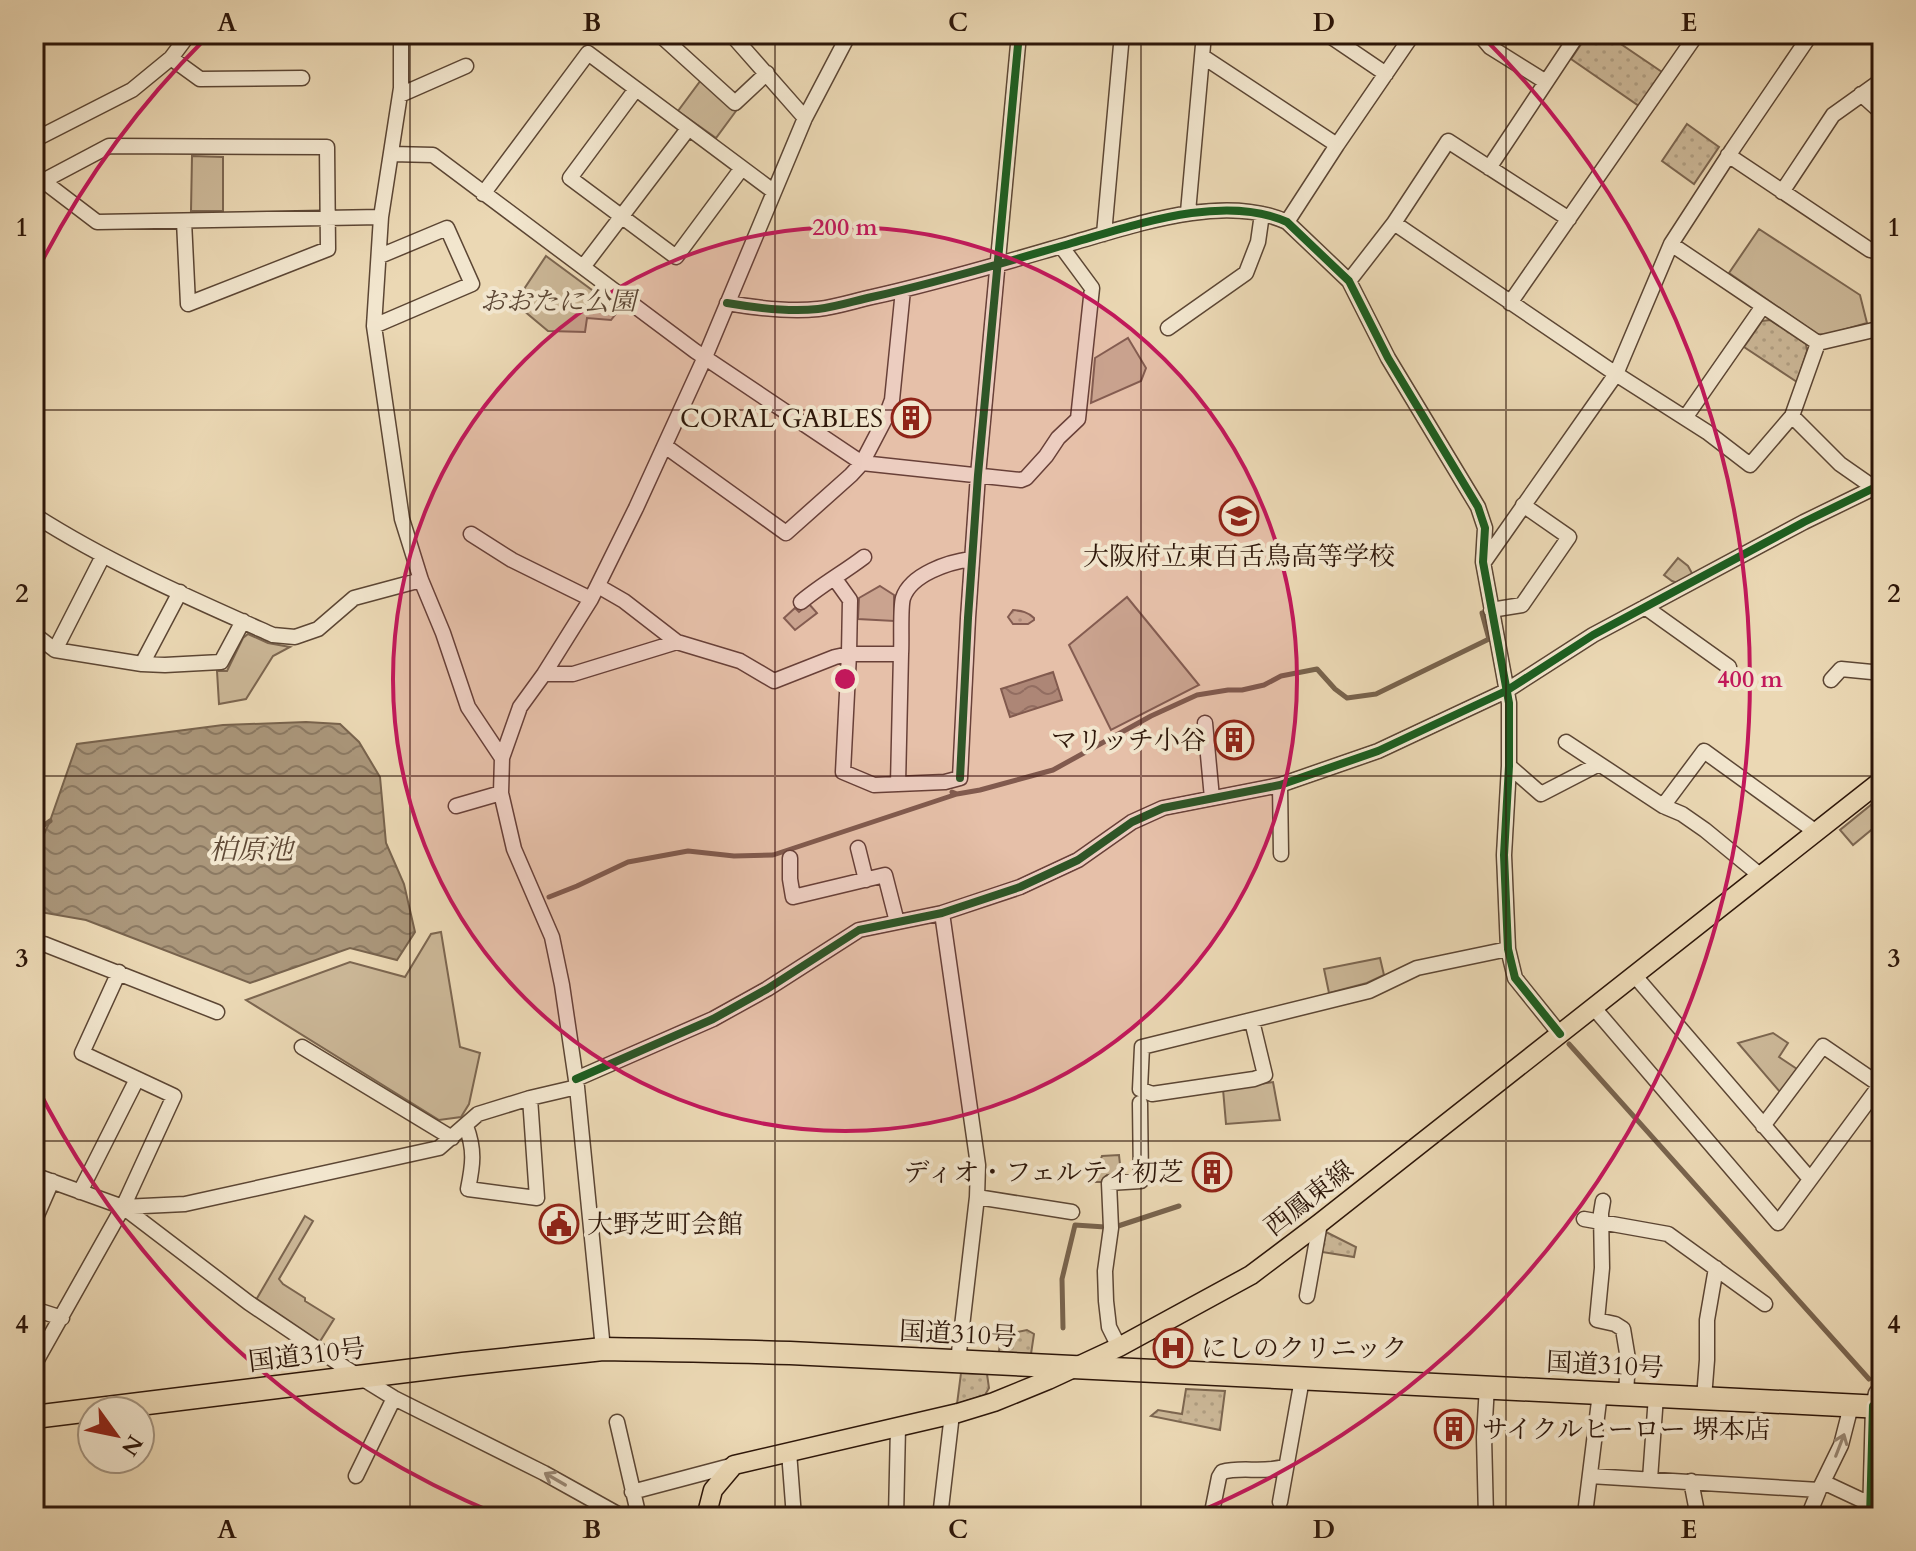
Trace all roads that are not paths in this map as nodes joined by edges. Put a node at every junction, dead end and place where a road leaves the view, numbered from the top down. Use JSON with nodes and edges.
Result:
{"nodes":[{"id":1,"x":189,"y":34,"type":"edge"},
{"id":2,"x":401,"y":34,"type":"edge"},
{"id":3,"x":659,"y":34,"type":"edge"},
{"id":4,"x":731,"y":34,"type":"edge"},
{"id":5,"x":849,"y":34,"type":"edge"},
{"id":6,"x":1019,"y":34,"type":"edge"},
{"id":7,"x":1122,"y":34,"type":"edge"},
{"id":8,"x":1204,"y":34,"type":"edge"},
{"id":9,"x":1327,"y":34,"type":"edge"},
{"id":10,"x":1413,"y":34,"type":"edge"},
{"id":11,"x":1479,"y":34,"type":"edge"},
{"id":12,"x":1578,"y":34,"type":"edge"},
{"id":13,"x":1697,"y":34,"type":"edge"},
{"id":14,"x":1811,"y":34,"type":"edge"},
{"id":15,"x":1202,"y":56,"type":"junction"},
{"id":16,"x":171,"y":58,"type":"junction"},
{"id":17,"x":466,"y":66,"type":"dead end"},
{"id":18,"x":767,"y":73,"type":"junction"},
{"id":19,"x":1386,"y":74,"type":"junction"},
{"id":20,"x":302,"y":78,"type":"dead end"},
{"id":21,"x":1882,"y":80,"type":"edge"},
{"id":22,"x":1546,"y":82,"type":"junction"},
{"id":23,"x":636,"y":89,"type":"junction"},
{"id":24,"x":1861,"y":94,"type":"junction"},
{"id":25,"x":400,"y":95,"type":"junction"},
{"id":26,"x":1882,"y":113,"type":"edge"},
{"id":27,"x":805,"y":118,"type":"junction"},
{"id":28,"x":688,"y":129,"type":"junction"},
{"id":29,"x":34,"y":140,"type":"edge"},
{"id":30,"x":1337,"y":145,"type":"junction"},
{"id":31,"x":392,"y":154,"type":"junction"},
{"id":32,"x":1728,"y":155,"type":"junction"},
{"id":33,"x":742,"y":168,"type":"junction"},
{"id":34,"x":1489,"y":168,"type":"junction"},
{"id":35,"x":39,"y":178,"type":"edge"},
{"id":36,"x":773,"y":191,"type":"junction"},
{"id":37,"x":1782,"y":192,"type":"junction"},
{"id":38,"x":483,"y":194,"type":"junction"},
{"id":39,"x":1188,"y":212,"type":"junction"},
{"id":40,"x":1262,"y":214,"type":"junction"},
{"id":41,"x":622,"y":216,"type":"junction"},
{"id":42,"x":381,"y":217,"type":"junction"},
{"id":43,"x":329,"y":219,"type":"junction"},
{"id":44,"x":1569,"y":219,"type":"junction"},
{"id":45,"x":184,"y":221,"type":"junction"},
{"id":46,"x":1287,"y":222,"type":"junction"},
{"id":47,"x":1394,"y":223,"type":"junction"},
{"id":48,"x":1104,"y":234,"type":"junction"},
{"id":49,"x":1671,"y":244,"type":"junction"},
{"id":50,"x":1061,"y":246,"type":"junction"},
{"id":51,"x":1882,"y":248,"type":"edge"},
{"id":52,"x":380,"y":256,"type":"junction"},
{"id":53,"x":997,"y":265,"type":"junction"},
{"id":54,"x":583,"y":267,"type":"junction"},
{"id":55,"x":1349,"y":281,"type":"junction"},
{"id":56,"x":903,"y":290,"type":"junction"},
{"id":57,"x":727,"y":303,"type":"junction"},
{"id":58,"x":1510,"y":303,"type":"junction"},
{"id":59,"x":1763,"y":306,"type":"junction"},
{"id":60,"x":374,"y":326,"type":"junction"},
{"id":61,"x":1168,"y":328,"type":"dead end"},
{"id":62,"x":1882,"y":328,"type":"edge"},
{"id":63,"x":1818,"y":343,"type":"junction"},
{"id":64,"x":705,"y":357,"type":"junction"},
{"id":65,"x":1616,"y":374,"type":"junction"},
{"id":66,"x":1792,"y":416,"type":"junction"},
{"id":67,"x":1685,"y":418,"type":"junction"},
{"id":68,"x":665,"y":446,"type":"junction"},
{"id":69,"x":862,"y":463,"type":"junction"},
{"id":70,"x":978,"y":475,"type":"junction"},
{"id":71,"x":1878,"y":486,"type":"edge"},
{"id":72,"x":1523,"y":505,"type":"junction"},
{"id":73,"x":34,"y":515,"type":"edge"},
{"id":74,"x":471,"y":534,"type":"dead end"},
{"id":75,"x":103,"y":556,"type":"junction"},
{"id":76,"x":864,"y":557,"type":"dead end"},
{"id":77,"x":971,"y":559,"type":"junction"},
{"id":78,"x":1483,"y":562,"type":"junction"},
{"id":79,"x":835,"y":579,"type":"junction"},
{"id":80,"x":421,"y":580,"type":"junction"},
{"id":81,"x":180,"y":592,"type":"junction"},
{"id":82,"x":594,"y":593,"type":"junction"},
{"id":83,"x":801,"y":602,"type":"dead end"},
{"id":84,"x":1645,"y":607,"type":"junction"},
{"id":85,"x":1491,"y":610,"type":"junction"},
{"id":86,"x":243,"y":621,"type":"junction"},
{"id":87,"x":34,"y":634,"type":"edge"},
{"id":88,"x":677,"y":642,"type":"junction"},
{"id":89,"x":55,"y":650,"type":"junction"},
{"id":90,"x":849,"y":654,"type":"junction"},
{"id":91,"x":901,"y":654,"type":"junction"},
{"id":92,"x":1724,"y":658,"type":"dead end"},
{"id":93,"x":142,"y":664,"type":"junction"},
{"id":94,"x":1882,"y":673,"type":"edge"},
{"id":95,"x":544,"y":674,"type":"junction"},
{"id":96,"x":1831,"y":680,"type":"dead end"},
{"id":97,"x":1506,"y":691,"type":"junction"},
{"id":98,"x":1205,"y":723,"type":"dead end"},
{"id":99,"x":1566,"y":742,"type":"dead end"},
{"id":100,"x":502,"y":758,"type":"junction"},
{"id":101,"x":1599,"y":764,"type":"junction"},
{"id":102,"x":1509,"y":766,"type":"junction"},
{"id":103,"x":1882,"y":780,"type":"edge"},
{"id":104,"x":898,"y":784,"type":"junction"},
{"id":105,"x":1280,"y":785,"type":"junction"},
{"id":106,"x":501,"y":793,"type":"junction"},
{"id":107,"x":1212,"y":798,"type":"junction"},
{"id":108,"x":456,"y":806,"type":"dead end"},
{"id":109,"x":1663,"y":806,"type":"junction"},
{"id":110,"x":1816,"y":832,"type":"junction"},
{"id":111,"x":858,"y":848,"type":"dead end"},
{"id":112,"x":1281,"y":854,"type":"dead end"},
{"id":113,"x":790,"y":858,"type":"dead end"},
{"id":114,"x":1761,"y":876,"type":"junction"},
{"id":115,"x":866,"y":880,"type":"junction"},
{"id":116,"x":942,"y":913,"type":"junction"},
{"id":117,"x":897,"y":922,"type":"junction"},
{"id":118,"x":44,"y":944,"type":"dead end"},
{"id":119,"x":1508,"y":949,"type":"junction"},
{"id":120,"x":119,"y":972,"type":"junction"},
{"id":121,"x":1635,"y":976,"type":"junction"},
{"id":122,"x":1594,"y":1008,"type":"junction"},
{"id":123,"x":217,"y":1012,"type":"dead end"},
{"id":124,"x":1252,"y":1021,"type":"junction"},
{"id":125,"x":1560,"y":1034,"type":"junction"},
{"id":126,"x":302,"y":1047,"type":"dead end"},
{"id":127,"x":137,"y":1079,"type":"junction"},
{"id":128,"x":577,"y":1083,"type":"junction"},
{"id":129,"x":530,"y":1098,"type":"junction"},
{"id":130,"x":1140,"y":1103,"type":"dead end"},
{"id":131,"x":466,"y":1126,"type":"junction"},
{"id":132,"x":1763,"y":1126,"type":"junction"},
{"id":133,"x":452,"y":1138,"type":"junction"},
{"id":134,"x":34,"y":1175,"type":"edge"},
{"id":135,"x":1810,"y":1179,"type":"junction"},
{"id":136,"x":52,"y":1181,"type":"junction"},
{"id":137,"x":80,"y":1192,"type":"junction"},
{"id":138,"x":977,"y":1197,"type":"junction"},
{"id":139,"x":1603,"y":1201,"type":"dead end"},
{"id":140,"x":123,"y":1207,"type":"junction"},
{"id":141,"x":1072,"y":1212,"type":"dead end"},
{"id":142,"x":1584,"y":1219,"type":"dead end"},
{"id":143,"x":34,"y":1222,"type":"edge"},
{"id":144,"x":1602,"y":1222,"type":"junction"},
{"id":145,"x":1320,"y":1223,"type":"junction"},
{"id":146,"x":1716,"y":1268,"type":"junction"},
{"id":147,"x":1307,"y":1296,"type":"dead end"},
{"id":148,"x":1765,"y":1304,"type":"dead end"},
{"id":149,"x":34,"y":1309,"type":"edge"},
{"id":150,"x":62,"y":1318,"type":"junction"},
{"id":151,"x":1119,"y":1347,"type":"junction"},
{"id":152,"x":603,"y":1349,"type":"junction"},
{"id":153,"x":958,"y":1361,"type":"junction"},
{"id":154,"x":34,"y":1365,"type":"edge"},
{"id":155,"x":1076,"y":1368,"type":"junction"},
{"id":156,"x":360,"y":1377,"type":"junction"},
{"id":157,"x":1302,"y":1379,"type":"junction"},
{"id":158,"x":1487,"y":1386,"type":"junction"},
{"id":159,"x":1600,"y":1393,"type":"junction"},
{"id":160,"x":1626,"y":1394,"type":"junction"},
{"id":161,"x":1656,"y":1396,"type":"junction"},
{"id":162,"x":394,"y":1398,"type":"junction"},
{"id":163,"x":1704,"y":1398,"type":"junction"},
{"id":164,"x":1872,"y":1401,"type":"edge"},
{"id":165,"x":952,"y":1414,"type":"junction"},
{"id":166,"x":34,"y":1417,"type":"edge"},
{"id":167,"x":617,"y":1422,"type":"dead end"},
{"id":168,"x":898,"y":1427,"type":"junction"},
{"id":169,"x":789,"y":1452,"type":"junction"},
{"id":170,"x":734,"y":1465,"type":"junction"},
{"id":171,"x":1286,"y":1466,"type":"junction"},
{"id":172,"x":356,"y":1476,"type":"dead end"},
{"id":173,"x":1590,"y":1476,"type":"junction"},
{"id":174,"x":1650,"y":1479,"type":"junction"},
{"id":175,"x":1691,"y":1481,"type":"junction"},
{"id":176,"x":1821,"y":1486,"type":"junction"},
{"id":177,"x":632,"y":1492,"type":"junction"},
{"id":178,"x":1280,"y":1502,"type":"dead end"},
{"id":179,"x":1870,"y":1510,"type":"edge"},
{"id":180,"x":623,"y":1517,"type":"edge"},
{"id":181,"x":639,"y":1517,"type":"edge"},
{"id":182,"x":706,"y":1517,"type":"edge"},
{"id":183,"x":794,"y":1517,"type":"edge"},
{"id":184,"x":896,"y":1517,"type":"edge"},
{"id":185,"x":940,"y":1517,"type":"edge"},
{"id":186,"x":1211,"y":1517,"type":"edge"},
{"id":187,"x":1486,"y":1517,"type":"edge"},
{"id":188,"x":1587,"y":1517,"type":"edge"},
{"id":189,"x":1698,"y":1517,"type":"edge"},
{"id":190,"x":1808,"y":1517,"type":"edge"}],
"edges":[{"from":1,"to":16,"type":"street"},
{"from":2,"to":25,"type":"street"},
{"from":3,"to":18,"type":"street"},
{"from":4,"to":18,"type":"street"},
{"from":5,"to":27,"type":"street"},
{"from":6,"to":53,"type":"street"},
{"from":7,"to":48,"type":"street"},
{"from":8,"to":15,"type":"street"},
{"from":9,"to":19,"type":"street"},
{"from":10,"to":19,"type":"street"},
{"from":11,"to":22,"type":"street"},
{"from":12,"to":22,"type":"street"},
{"from":13,"to":44,"type":"street"},
{"from":14,"to":32,"type":"street"},
{"from":15,"to":30,"type":"street"},
{"from":15,"to":39,"type":"street"},
{"from":16,"to":20,"type":"street"},
{"from":16,"to":29,"type":"street"},
{"from":17,"to":25,"type":"street"},
{"from":18,"to":27,"type":"street"},
{"from":19,"to":30,"type":"street"},
{"from":21,"to":24,"type":"street"},
{"from":22,"to":34,"type":"street"},
{"from":23,"to":28,"type":"street"},
{"from":23,"to":38,"type":"street"},
{"from":23,"to":41,"type":"street"},
{"from":24,"to":26,"type":"street"},
{"from":24,"to":37,"type":"street"},
{"from":25,"to":31,"type":"street"},
{"from":27,"to":36,"type":"street"},
{"from":28,"to":33,"type":"street"},
{"from":28,"to":41,"type":"street"},
{"from":30,"to":46,"type":"street"},
{"from":31,"to":38,"type":"street"},
{"from":31,"to":42,"type":"street"},
{"from":32,"to":37,"type":"street"},
{"from":32,"to":49,"type":"street"},
{"from":33,"to":36,"type":"street"},
{"from":33,"to":41,"type":"street"},
{"from":34,"to":44,"type":"street"},
{"from":34,"to":47,"type":"street"},
{"from":35,"to":43,"type":"street"},
{"from":35,"to":45,"type":"street"},
{"from":36,"to":57,"type":"street"},
{"from":37,"to":51,"type":"street"},
{"from":38,"to":54,"type":"street"},
{"from":39,"to":40,"type":"street"},
{"from":39,"to":48,"type":"street"},
{"from":40,"to":46,"type":"street"},
{"from":40,"to":61,"type":"street"},
{"from":41,"to":54,"type":"street"},
{"from":42,"to":43,"type":"street"},
{"from":42,"to":52,"type":"street"},
{"from":43,"to":45,"type":"street"},
{"from":43,"to":45,"type":"street"},
{"from":44,"to":58,"type":"street"},
{"from":46,"to":55,"type":"street"},
{"from":47,"to":55,"type":"street"},
{"from":47,"to":58,"type":"street"},
{"from":48,"to":50,"type":"street"},
{"from":49,"to":59,"type":"street"},
{"from":49,"to":65,"type":"street"},
{"from":50,"to":53,"type":"street"},
{"from":50,"to":70,"type":"street"},
{"from":52,"to":60,"type":"street"},
{"from":52,"to":60,"type":"street"},
{"from":53,"to":56,"type":"street"},
{"from":53,"to":70,"type":"street"},
{"from":54,"to":64,"type":"street"},
{"from":55,"to":78,"type":"street"},
{"from":56,"to":57,"type":"street"},
{"from":56,"to":69,"type":"street"},
{"from":57,"to":64,"type":"street"},
{"from":58,"to":65,"type":"street"},
{"from":59,"to":63,"type":"street"},
{"from":59,"to":67,"type":"street"},
{"from":60,"to":80,"type":"street"},
{"from":62,"to":63,"type":"street"},
{"from":63,"to":66,"type":"street"},
{"from":64,"to":68,"type":"street"},
{"from":64,"to":69,"type":"street"},
{"from":65,"to":67,"type":"street"},
{"from":65,"to":72,"type":"street"},
{"from":66,"to":67,"type":"street"},
{"from":66,"to":71,"type":"street"},
{"from":68,"to":69,"type":"street"},
{"from":68,"to":82,"type":"street"},
{"from":69,"to":70,"type":"street"},
{"from":70,"to":77,"type":"street"},
{"from":71,"to":84,"type":"street"},
{"from":72,"to":78,"type":"street"},
{"from":72,"to":85,"type":"street"},
{"from":73,"to":75,"type":"street"},
{"from":74,"to":82,"type":"street"},
{"from":75,"to":81,"type":"street"},
{"from":75,"to":89,"type":"street"},
{"from":76,"to":79,"type":"street"},
{"from":77,"to":91,"type":"street"},
{"from":77,"to":104,"type":"street"},
{"from":78,"to":85,"type":"street"},
{"from":79,"to":83,"type":"street"},
{"from":79,"to":90,"type":"street"},
{"from":80,"to":86,"type":"street"},
{"from":80,"to":100,"type":"street"},
{"from":81,"to":86,"type":"street"},
{"from":81,"to":93,"type":"street"},
{"from":82,"to":88,"type":"street"},
{"from":82,"to":95,"type":"street"},
{"from":84,"to":92,"type":"street"},
{"from":84,"to":97,"type":"street"},
{"from":85,"to":97,"type":"street"},
{"from":86,"to":93,"type":"street"},
{"from":87,"to":89,"type":"street"},
{"from":88,"to":90,"type":"street"},
{"from":88,"to":95,"type":"street"},
{"from":89,"to":93,"type":"street"},
{"from":90,"to":91,"type":"street"},
{"from":90,"to":104,"type":"street"},
{"from":91,"to":104,"type":"street"},
{"from":94,"to":96,"type":"street"},
{"from":95,"to":100,"type":"street"},
{"from":97,"to":102,"type":"street"},
{"from":97,"to":105,"type":"street"},
{"from":98,"to":107,"type":"street"},
{"from":99,"to":101,"type":"street"},
{"from":100,"to":106,"type":"street"},
{"from":101,"to":102,"type":"street"},
{"from":101,"to":109,"type":"street"},
{"from":102,"to":119,"type":"street"},
{"from":103,"to":110,"type":"main road","name":"西鳳東線"},
{"from":105,"to":107,"type":"street"},
{"from":105,"to":112,"type":"street"},
{"from":106,"to":108,"type":"street"},
{"from":106,"to":128,"type":"street"},
{"from":107,"to":116,"type":"street"},
{"from":109,"to":110,"type":"street"},
{"from":109,"to":114,"type":"street"},
{"from":110,"to":114,"type":"main road","name":"西鳳東線"},
{"from":111,"to":115,"type":"street"},
{"from":113,"to":115,"type":"street"},
{"from":114,"to":121,"type":"main road","name":"西鳳東線"},
{"from":115,"to":117,"type":"street"},
{"from":116,"to":117,"type":"street"},
{"from":116,"to":138,"type":"street"},
{"from":117,"to":128,"type":"street"},
{"from":118,"to":120,"type":"street"},
{"from":119,"to":124,"type":"street"},
{"from":119,"to":125,"type":"street"},
{"from":120,"to":123,"type":"street"},
{"from":120,"to":127,"type":"street"},
{"from":121,"to":122,"type":"main road","name":"西鳳東線"},
{"from":121,"to":132,"type":"street"},
{"from":122,"to":125,"type":"main road","name":"西鳳東線"},
{"from":122,"to":135,"type":"street"},
{"from":124,"to":124,"type":"street"},
{"from":125,"to":145,"type":"main road","name":"西鳳東線"},
{"from":126,"to":133,"type":"street"},
{"from":127,"to":137,"type":"street"},
{"from":127,"to":140,"type":"street"},
{"from":128,"to":129,"type":"street"},
{"from":128,"to":152,"type":"street"},
{"from":129,"to":131,"type":"street"},
{"from":129,"to":131,"type":"street"},
{"from":130,"to":151,"type":"street"},
{"from":131,"to":133,"type":"street"},
{"from":132,"to":135,"type":"street"},
{"from":132,"to":135,"type":"street"},
{"from":133,"to":140,"type":"street"},
{"from":134,"to":136,"type":"street"},
{"from":136,"to":137,"type":"street"},
{"from":136,"to":143,"type":"street"},
{"from":137,"to":140,"type":"street"},
{"from":138,"to":141,"type":"street"},
{"from":138,"to":153,"type":"street"},
{"from":139,"to":144,"type":"street"},
{"from":140,"to":150,"type":"street"},
{"from":140,"to":156,"type":"street"},
{"from":142,"to":144,"type":"street"},
{"from":144,"to":146,"type":"street"},
{"from":144,"to":160,"type":"street"},
{"from":145,"to":147,"type":"street"},
{"from":145,"to":151,"type":"main road","name":"西鳳東線"},
{"from":146,"to":148,"type":"street"},
{"from":146,"to":163,"type":"street"},
{"from":149,"to":150,"type":"street"},
{"from":150,"to":154,"type":"street"},
{"from":151,"to":155,"type":"main road","name":"西鳳東線"},
{"from":152,"to":153,"type":"highway","name":"国道310号"},
{"from":152,"to":156,"type":"highway","name":"国道310号"},
{"from":153,"to":155,"type":"highway","name":"国道310号"},
{"from":155,"to":157,"type":"highway","name":"国道310号"},
{"from":155,"to":165,"type":"main road","name":"西鳳東線"},
{"from":156,"to":162,"type":"street"},
{"from":156,"to":166,"type":"highway","name":"国道310号"},
{"from":157,"to":158,"type":"highway","name":"国道310号"},
{"from":157,"to":171,"type":"street"},
{"from":158,"to":159,"type":"highway","name":"国道310号"},
{"from":158,"to":187,"type":"street"},
{"from":159,"to":160,"type":"highway","name":"国道310号"},
{"from":159,"to":173,"type":"street"},
{"from":160,"to":161,"type":"highway","name":"国道310号"},
{"from":161,"to":163,"type":"highway","name":"国道310号"},
{"from":161,"to":174,"type":"street"},
{"from":162,"to":172,"type":"street"},
{"from":180,"to":162,"type":"street","one_way":true},
{"from":163,"to":164,"type":"highway","name":"国道310号"},
{"from":176,"to":164,"type":"street","one_way":true},
{"from":164,"to":179,"type":"street"},
{"from":165,"to":168,"type":"main road","name":"西鳳東線"},
{"from":165,"to":185,"type":"street"},
{"from":167,"to":177,"type":"street"},
{"from":168,"to":169,"type":"main road","name":"西鳳東線"},
{"from":168,"to":184,"type":"street"},
{"from":169,"to":170,"type":"main road","name":"西鳳東線"},
{"from":169,"to":183,"type":"street"},
{"from":170,"to":177,"type":"street"},
{"from":170,"to":182,"type":"main road"},
{"from":171,"to":178,"type":"street"},
{"from":171,"to":186,"type":"street"},
{"from":173,"to":174,"type":"street"},
{"from":173,"to":188,"type":"street"},
{"from":174,"to":175,"type":"street"},
{"from":175,"to":176,"type":"street"},
{"from":175,"to":189,"type":"street"},
{"from":176,"to":179,"type":"street"},
{"from":176,"to":190,"type":"street"},
{"from":177,"to":181,"type":"street"}]}
